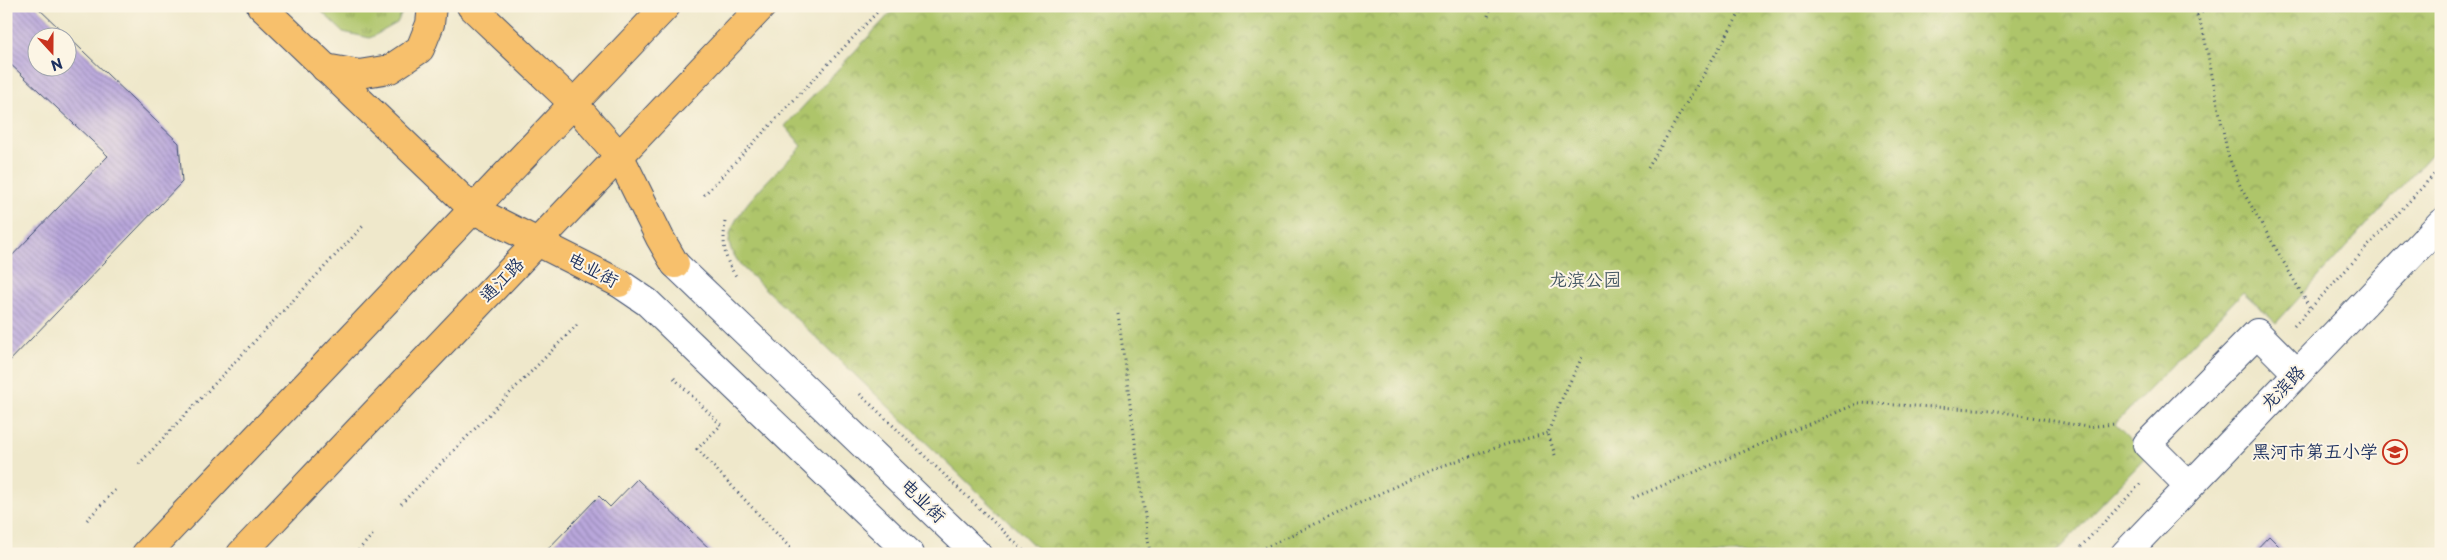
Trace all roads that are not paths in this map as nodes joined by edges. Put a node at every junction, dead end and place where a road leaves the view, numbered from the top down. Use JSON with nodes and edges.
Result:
{"nodes":[{"id":1,"x":261,"y":6,"type":"edge"},
{"id":2,"x":432,"y":6,"type":"edge"},
{"id":3,"x":471,"y":6,"type":"edge"},
{"id":4,"x":666,"y":6,"type":"edge"},
{"id":5,"x":762,"y":6,"type":"edge"},
{"id":6,"x":325,"y":68,"type":"junction"},
{"id":7,"x":573,"y":103,"type":"junction"},
{"id":8,"x":620,"y":156,"type":"junction"},
{"id":9,"x":474,"y":210,"type":"junction"},
{"id":10,"x":2441,"y":223,"type":"edge"},
{"id":11,"x":539,"y":241,"type":"junction"},
{"id":12,"x":676,"y":264,"type":"joint"},
{"id":13,"x":619,"y":283,"type":"joint"},
{"id":14,"x":2297,"y":374,"type":"junction"},
{"id":15,"x":2189,"y":486,"type":"junction"},
{"id":16,"x":146,"y":554,"type":"edge"},
{"id":17,"x":241,"y":554,"type":"edge"},
{"id":18,"x":910,"y":554,"type":"edge"},
{"id":19,"x":978,"y":554,"type":"edge"},
{"id":20,"x":2125,"y":554,"type":"edge"}],
"edges":[{"from":1,"to":6,"type":"main road","name":"电业街"},
{"from":2,"to":6,"type":"main road"},
{"from":3,"to":7,"type":"main road","name":"电业街"},
{"from":4,"to":7,"type":"main road"},
{"from":5,"to":8,"type":"main road","name":"通江路"},
{"from":6,"to":9,"type":"main road","name":"电业街"},
{"from":7,"to":8,"type":"main road","name":"电业街"},
{"from":7,"to":9,"type":"main road"},
{"from":8,"to":11,"type":"main road","name":"通江路"},
{"from":8,"to":12,"type":"main road","name":"电业街"},
{"from":9,"to":11,"type":"main road","name":"电业街"},
{"from":9,"to":16,"type":"main road"},
{"from":10,"to":14,"type":"street","name":"龙滨路"},
{"from":11,"to":13,"type":"main road","name":"电业街"},
{"from":11,"to":17,"type":"main road","name":"通江路"},
{"from":12,"to":19,"type":"street","name":"电业街"},
{"from":13,"to":18,"type":"street","name":"电业街"},
{"from":14,"to":15,"type":"street","name":"龙滨路"},
{"from":14,"to":15,"type":"street"},
{"from":15,"to":20,"type":"street","name":"龙滨路"}]}
